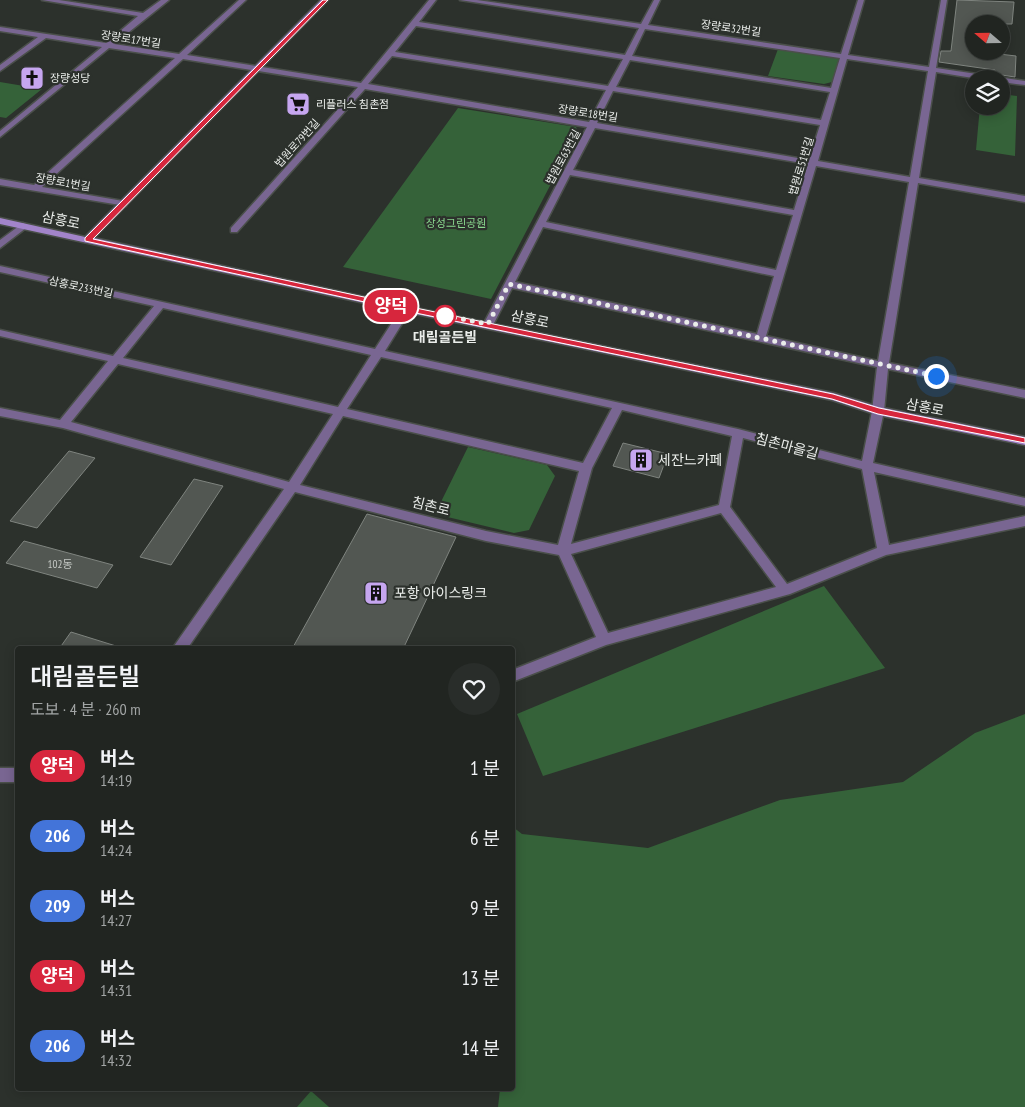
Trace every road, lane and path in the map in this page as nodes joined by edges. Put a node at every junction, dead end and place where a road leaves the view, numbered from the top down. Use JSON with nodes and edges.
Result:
{"nodes":[{"id":1,"x":45,"y":0,"type":"edge"},
{"id":2,"x":166,"y":0,"type":"edge"},
{"id":3,"x":243,"y":0,"type":"edge"},
{"id":4,"x":325,"y":0,"type":"edge"},
{"id":5,"x":433,"y":0,"type":"edge"},
{"id":6,"x":463,"y":0,"type":"edge"},
{"id":7,"x":657,"y":0,"type":"edge"},
{"id":8,"x":862,"y":0,"type":"edge"},
{"id":9,"x":944,"y":0,"type":"edge"},
{"id":10,"x":144,"y":15,"type":"junction"},
{"id":11,"x":413,"y":23,"type":"junction"},
{"id":12,"x":644,"y":26,"type":"junction"},
{"id":13,"x":0,"y":29,"type":"edge"},
{"id":14,"x":44,"y":37,"type":"junction"},
{"id":15,"x":108,"y":46,"type":"junction"},
{"id":16,"x":388,"y":53,"type":"junction"},
{"id":17,"x":845,"y":55,"type":"junction"},
{"id":18,"x":628,"y":57,"type":"junction"},
{"id":19,"x":180,"y":58,"type":"junction"},
{"id":20,"x":258,"y":68,"type":"junction"},
{"id":21,"x":931,"y":69,"type":"junction"},
{"id":22,"x":0,"y":70,"type":"edge"},
{"id":23,"x":965,"y":74,"type":"edge"},
{"id":24,"x":1010,"y":81,"type":"edge"},
{"id":25,"x":1025,"y":83,"type":"edge"},
{"id":26,"x":363,"y":86,"type":"junction"},
{"id":27,"x":610,"y":90,"type":"junction"},
{"id":28,"x":835,"y":91,"type":"junction"},
{"id":29,"x":825,"y":123,"type":"junction"},
{"id":30,"x":592,"y":125,"type":"junction"},
{"id":31,"x":0,"y":135,"type":"edge"},
{"id":32,"x":814,"y":161,"type":"junction"},
{"id":33,"x":568,"y":172,"type":"junction"},
{"id":34,"x":913,"y":180,"type":"junction"},
{"id":35,"x":0,"y":182,"type":"edge"},
{"id":36,"x":34,"y":189,"type":"junction"},
{"id":37,"x":1025,"y":198,"type":"edge"},
{"id":38,"x":123,"y":204,"type":"junction"},
{"id":39,"x":798,"y":213,"type":"junction"},
{"id":40,"x":0,"y":221,"type":"edge"},
{"id":41,"x":540,"y":224,"type":"junction"},
{"id":42,"x":22,"y":226,"type":"junction"},
{"id":43,"x":234,"y":230,"type":"dead end"},
{"id":44,"x":87,"y":240,"type":"junction"},
{"id":45,"x":0,"y":245,"type":"edge"},
{"id":46,"x":0,"y":269,"type":"edge"},
{"id":47,"x":780,"y":274,"type":"junction"},
{"id":48,"x":509,"y":284,"type":"junction"},
{"id":49,"x":161,"y":304,"type":"junction"},
{"id":50,"x":406,"y":309,"type":"junction"},
{"id":51,"x":488,"y":324,"type":"junction"},
{"id":52,"x":0,"y":333,"type":"edge"},
{"id":53,"x":761,"y":338,"type":"junction"},
{"id":54,"x":377,"y":352,"type":"junction"},
{"id":55,"x":117,"y":359,"type":"junction"},
{"id":56,"x":883,"y":365,"type":"junction"},
{"id":57,"x":1025,"y":394,"type":"edge"},
{"id":58,"x":619,"y":406,"type":"junction"},
{"id":59,"x":878,"y":411,"type":"junction"},
{"id":60,"x":0,"y":412,"type":"edge"},
{"id":61,"x":342,"y":412,"type":"junction"},
{"id":62,"x":63,"y":424,"type":"junction"},
{"id":63,"x":738,"y":433,"type":"junction"},
{"id":64,"x":1025,"y":441,"type":"edge"},
{"id":65,"x":867,"y":466,"type":"junction"},
{"id":66,"x":586,"y":468,"type":"junction"},
{"id":67,"x":292,"y":487,"type":"junction"},
{"id":68,"x":1025,"y":502,"type":"edge"},
{"id":69,"x":724,"y":508,"type":"junction"},
{"id":70,"x":1025,"y":521,"type":"edge"},
{"id":71,"x":563,"y":551,"type":"junction"},
{"id":72,"x":884,"y":551,"type":"junction"},
{"id":73,"x":784,"y":590,"type":"junction"},
{"id":74,"x":604,"y":640,"type":"junction"},
{"id":75,"x":181,"y":646,"type":"edge"},
{"id":76,"x":515,"y":675,"type":"edge"},
{"id":77,"x":0,"y":775,"type":"edge"},
{"id":78,"x":15,"y":775,"type":"edge"}],
"edges":[{"from":1,"to":10,"type":"street"},
{"from":2,"to":10,"type":"street"},
{"from":3,"to":19,"type":"street"},
{"from":4,"to":20,"type":"main road"},
{"from":5,"to":11,"type":"street","name":"법원로79번길"},
{"from":6,"to":12,"type":"street","name":"장량로32번길"},
{"from":7,"to":12,"type":"street","name":"법원로63번길"},
{"from":8,"to":17,"type":"street","name":"법원로51번길"},
{"from":9,"to":21,"type":"street"},
{"from":10,"to":15,"type":"street"},
{"from":11,"to":16,"type":"street","name":"법원로79번길"},
{"from":11,"to":18,"type":"street"},
{"from":12,"to":17,"type":"street","name":"장량로32번길"},
{"from":12,"to":18,"type":"street","name":"법원로63번길"},
{"from":13,"to":14,"type":"street","name":"장량로17번길"},
{"from":14,"to":15,"type":"street","name":"장량로17번길"},
{"from":14,"to":22,"type":"street"},
{"from":15,"to":19,"type":"street","name":"장량로17번길"},
{"from":15,"to":31,"type":"street"},
{"from":16,"to":26,"type":"street","name":"법원로79번길"},
{"from":16,"to":27,"type":"street"},
{"from":17,"to":21,"type":"street","name":"장량로32번길"},
{"from":17,"to":28,"type":"street","name":"법원로51번길"},
{"from":18,"to":27,"type":"street","name":"법원로63번길"},
{"from":18,"to":28,"type":"street"},
{"from":19,"to":20,"type":"street","name":"장량로17번길"},
{"from":19,"to":36,"type":"street"},
{"from":20,"to":26,"type":"street","name":"장량로18번길"},
{"from":20,"to":38,"type":"main road"},
{"from":21,"to":23,"type":"street","name":"장량로32번길"},
{"from":21,"to":34,"type":"street"},
{"from":24,"to":25,"type":"street"},
{"from":26,"to":30,"type":"street","name":"장량로18번길"},
{"from":26,"to":43,"type":"street","name":"법원로79번길"},
{"from":27,"to":29,"type":"street"},
{"from":27,"to":30,"type":"street","name":"법원로63번길"},
{"from":28,"to":29,"type":"street","name":"법원로51번길"},
{"from":29,"to":32,"type":"street","name":"법원로51번길"},
{"from":30,"to":32,"type":"street","name":"장량로18번길"},
{"from":30,"to":33,"type":"street","name":"법원로63번길"},
{"from":32,"to":34,"type":"street","name":"장량로18번길"},
{"from":32,"to":39,"type":"street","name":"법원로51번길"},
{"from":33,"to":39,"type":"street"},
{"from":33,"to":41,"type":"street","name":"법원로63번길"},
{"from":34,"to":37,"type":"street","name":"장량로18번길"},
{"from":34,"to":56,"type":"street"},
{"from":35,"to":36,"type":"street","name":"장량로1번길"},
{"from":36,"to":38,"type":"street","name":"장량로1번길"},
{"from":38,"to":44,"type":"main road"},
{"from":39,"to":47,"type":"street","name":"법원로51번길"},
{"from":40,"to":42,"type":"main road","name":"삼흥로"},
{"from":41,"to":47,"type":"street"},
{"from":41,"to":48,"type":"street","name":"법원로63번길"},
{"from":42,"to":44,"type":"main road","name":"삼흥로"},
{"from":42,"to":45,"type":"street"},
{"from":44,"to":50,"type":"main road","name":"삼흥로"},
{"from":46,"to":49,"type":"street","name":"삼흥로233번길"},
{"from":47,"to":53,"type":"street","name":"법원로51번길"},
{"from":48,"to":51,"type":"street","name":"법원로63번길"},
{"from":48,"to":53,"type":"street"},
{"from":49,"to":54,"type":"street"},
{"from":49,"to":55,"type":"street"},
{"from":50,"to":51,"type":"main road","name":"삼흥로"},
{"from":50,"to":54,"type":"street"},
{"from":51,"to":59,"type":"main road","name":"삼흥로"},
{"from":52,"to":55,"type":"street"},
{"from":53,"to":56,"type":"street"},
{"from":54,"to":58,"type":"street"},
{"from":54,"to":61,"type":"street"},
{"from":55,"to":61,"type":"street"},
{"from":55,"to":62,"type":"street"},
{"from":56,"to":57,"type":"street"},
{"from":56,"to":59,"type":"street"},
{"from":58,"to":63,"type":"street"},
{"from":58,"to":66,"type":"street"},
{"from":59,"to":64,"type":"main road","name":"삼흥로"},
{"from":59,"to":65,"type":"street"},
{"from":60,"to":62,"type":"street"},
{"from":61,"to":66,"type":"street"},
{"from":61,"to":67,"type":"street"},
{"from":62,"to":67,"type":"street","name":"침촌로"},
{"from":63,"to":65,"type":"street","name":"침촌마을길"},
{"from":63,"to":69,"type":"street","name":"침촌마을길"},
{"from":65,"to":68,"type":"street","name":"침촌마을길"},
{"from":65,"to":72,"type":"street"},
{"from":66,"to":71,"type":"street"},
{"from":67,"to":71,"type":"street","name":"침촌로"},
{"from":67,"to":75,"type":"street"},
{"from":69,"to":71,"type":"street"},
{"from":69,"to":73,"type":"street"},
{"from":70,"to":72,"type":"street"},
{"from":71,"to":74,"type":"street"},
{"from":72,"to":73,"type":"street"},
{"from":73,"to":74,"type":"street"},
{"from":74,"to":76,"type":"street"},
{"from":77,"to":78,"type":"street"}]}
